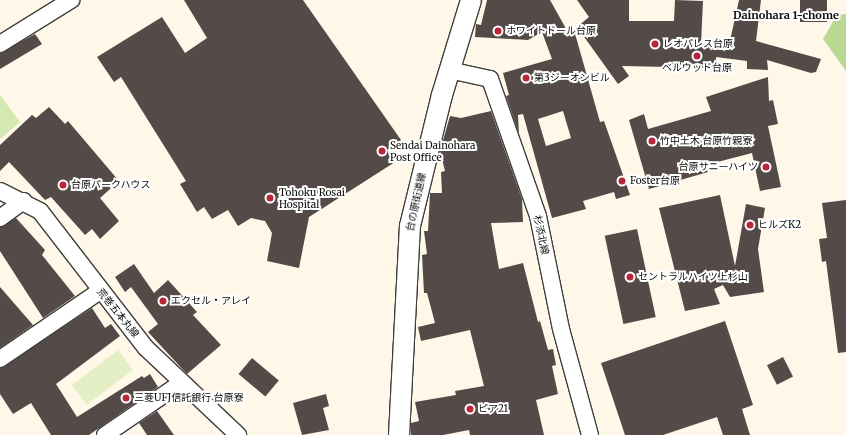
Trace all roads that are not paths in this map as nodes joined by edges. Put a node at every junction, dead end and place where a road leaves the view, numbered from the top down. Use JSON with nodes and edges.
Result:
{"nodes":[{"id":1,"x":72,"y":0,"type":"edge"},
{"id":2,"x":471,"y":0,"type":"edge"},
{"id":3,"x":0,"y":44,"type":"edge"},
{"id":4,"x":449,"y":70,"type":"junction"},
{"id":5,"x":0,"y":191,"type":"edge"},
{"id":6,"x":23,"y":201,"type":"junction"},
{"id":7,"x":0,"y":218,"type":"edge"},
{"id":8,"x":100,"y":291,"type":"junction"},
{"id":9,"x":0,"y":359,"type":"edge"},
{"id":10,"x":180,"y":383,"type":"junction"},
{"id":11,"x":105,"y":435,"type":"edge"},
{"id":12,"x":238,"y":435,"type":"edge"},
{"id":13,"x":399,"y":435,"type":"edge"},
{"id":14,"x":590,"y":435,"type":"edge"}],
"edges":[{"from":1,"to":3,"type":"street"},
{"from":2,"to":4,"type":"street","name":"台の原街道線"},
{"from":4,"to":13,"type":"street","name":"台の原街道線"},
{"from":4,"to":14,"type":"street","name":"杉添北線"},
{"from":5,"to":6,"type":"street","name":"荒巻五本丸線"},
{"from":6,"to":7,"type":"street"},
{"from":6,"to":8,"type":"street","name":"荒巻五本丸線"},
{"from":8,"to":9,"type":"street"},
{"from":8,"to":10,"type":"street","name":"荒巻五本丸線"},
{"from":10,"to":11,"type":"street"},
{"from":10,"to":12,"type":"street","name":"荒巻五本丸線"}]}
